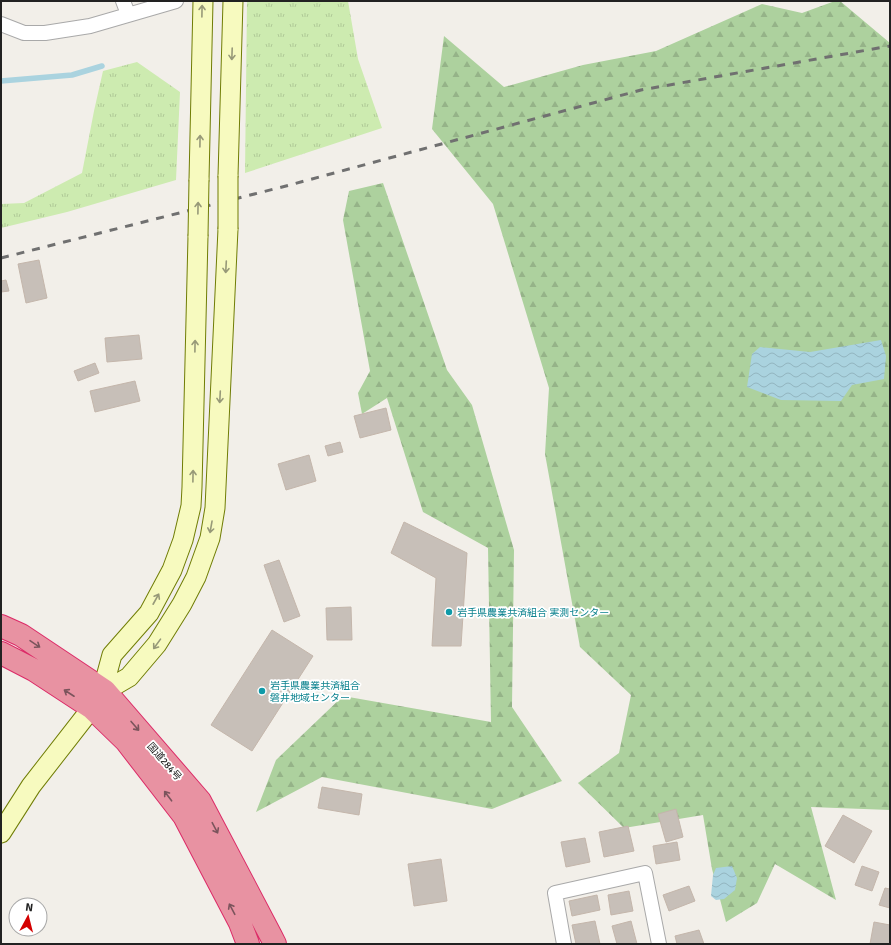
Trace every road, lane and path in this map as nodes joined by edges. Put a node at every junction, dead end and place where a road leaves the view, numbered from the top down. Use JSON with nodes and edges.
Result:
{"nodes":[{"id":1,"x":123,"y":1,"type":"edge"},
{"id":2,"x":176,"y":1,"type":"edge"},
{"id":3,"x":203,"y":1,"type":"edge"},
{"id":4,"x":233,"y":1,"type":"edge"},
{"id":5,"x":128,"y":14,"type":"junction"},
{"id":6,"x":1,"y":24,"type":"edge"},
{"id":7,"x":1,"y":626,"type":"edge"},
{"id":8,"x":1,"y":653,"type":"edge"},
{"id":9,"x":105,"y":691,"type":"junction"},
{"id":10,"x":92,"y":708,"type":"junction"},
{"id":11,"x":1,"y":833,"type":"edge"},
{"id":12,"x":248,"y":944,"type":"edge"},
{"id":13,"x":275,"y":944,"type":"edge"},
{"id":14,"x":564,"y":944,"type":"edge"},
{"id":15,"x":659,"y":944,"type":"edge"}],
"edges":[{"from":1,"to":5,"type":"street"},
{"from":2,"to":5,"type":"street"},
{"from":9,"to":3,"type":"street","one_way":true,"bridge":true},
{"from":4,"to":9,"type":"street","one_way":true,"bridge":true},
{"from":5,"to":6,"type":"street"},
{"from":7,"to":9,"type":"highway","name":"国道284号","one_way":true},
{"from":10,"to":8,"type":"highway","name":"国道284号","one_way":true},
{"from":9,"to":10,"type":"street"},
{"from":9,"to":13,"type":"highway","name":"国道284号","one_way":true},
{"from":10,"to":11,"type":"street"},
{"from":12,"to":10,"type":"highway","name":"国道284号","one_way":true},
{"from":14,"to":15,"type":"street"}]}
